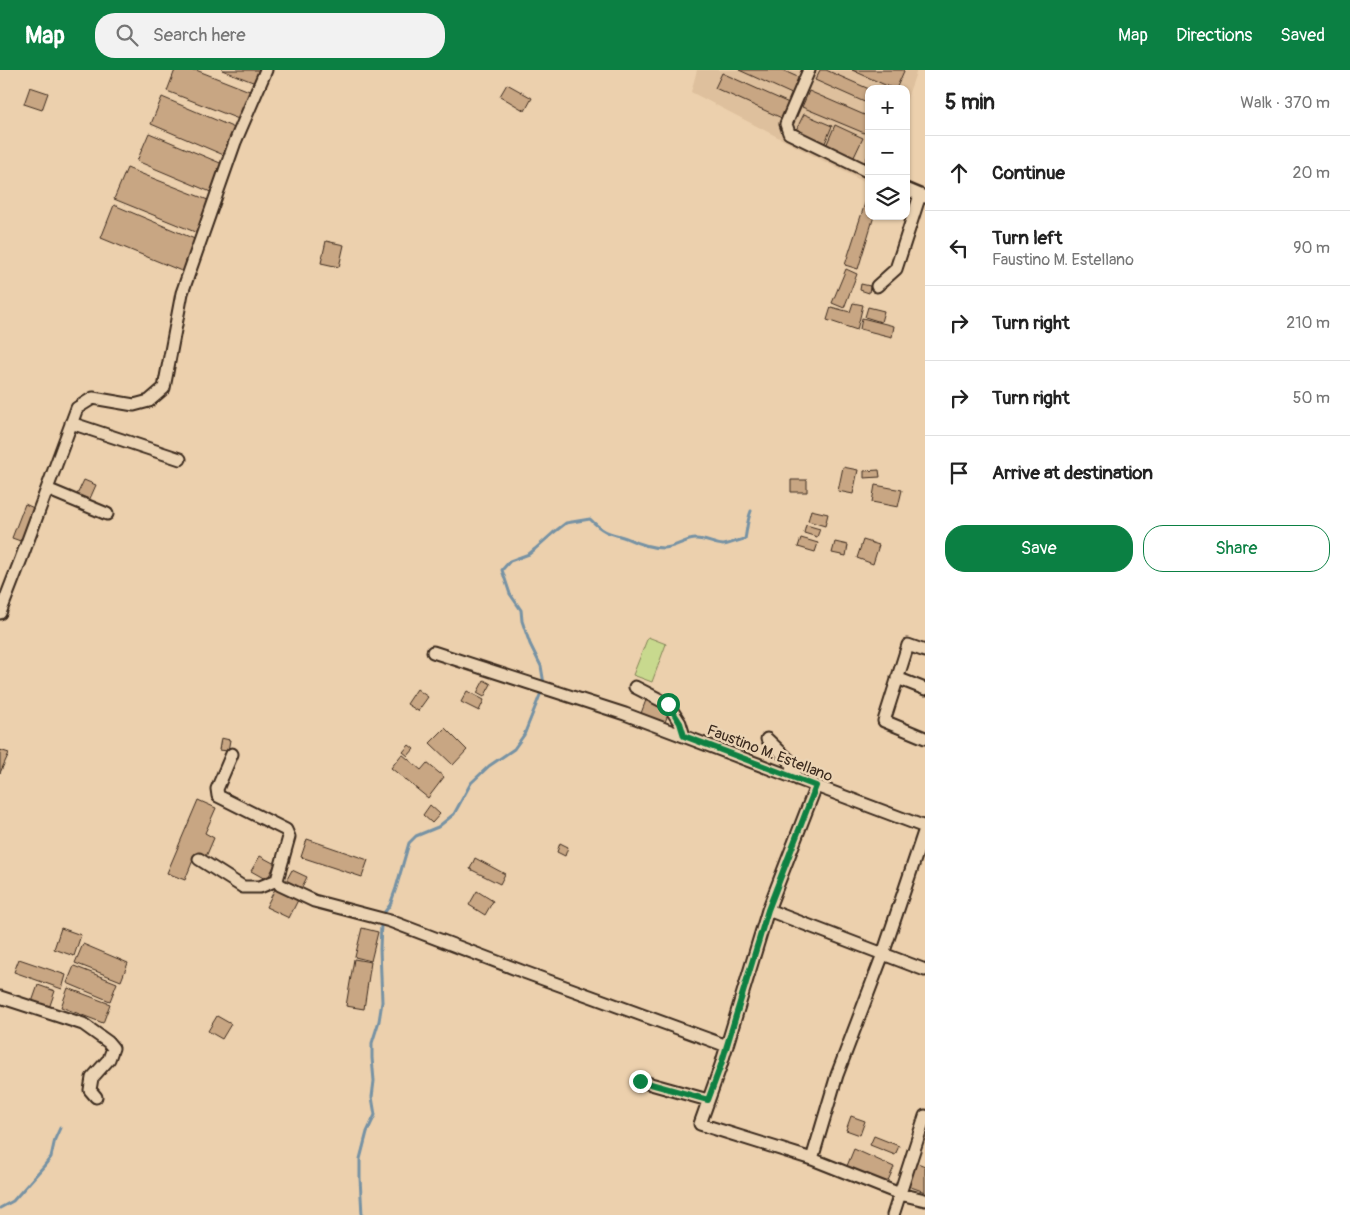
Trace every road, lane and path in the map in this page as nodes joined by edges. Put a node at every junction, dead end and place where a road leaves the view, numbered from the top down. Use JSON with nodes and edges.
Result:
{"nodes":[{"id":1,"x":266,"y":70,"type":"edge"},
{"id":2,"x":809,"y":70,"type":"edge"},
{"id":3,"x":865,"y":170,"type":"edge"},
{"id":4,"x":910,"y":191,"type":"edge"},
{"id":5,"x":922,"y":196,"type":"edge"},
{"id":6,"x":876,"y":286,"type":"dead end"},
{"id":7,"x":71,"y":423,"type":"junction"},
{"id":8,"x":180,"y":459,"type":"dead end"},
{"id":9,"x":47,"y":489,"type":"junction"},
{"id":10,"x":107,"y":514,"type":"dead end"},
{"id":11,"x":0,"y":613,"type":"edge"},
{"id":12,"x":925,"y":651,"type":"edge"},
{"id":13,"x":433,"y":652,"type":"dead end"},
{"id":14,"x":897,"y":678,"type":"junction"},
{"id":15,"x":635,"y":687,"type":"dead end"},
{"id":16,"x":925,"y":689,"type":"edge"},
{"id":17,"x":684,"y":736,"type":"junction"},
{"id":18,"x":925,"y":738,"type":"edge"},
{"id":19,"x":767,"y":739,"type":"dead end"},
{"id":20,"x":232,"y":754,"type":"dead end"},
{"id":21,"x":796,"y":779,"type":"junction"},
{"id":22,"x":816,"y":786,"type":"junction"},
{"id":23,"x":925,"y":828,"type":"edge"},
{"id":24,"x":199,"y":859,"type":"dead end"},
{"id":25,"x":277,"y":880,"type":"junction"},
{"id":26,"x":768,"y":910,"type":"junction"},
{"id":27,"x":883,"y":954,"type":"junction"},
{"id":28,"x":925,"y":970,"type":"edge"},
{"id":29,"x":0,"y":997,"type":"edge"},
{"id":30,"x":727,"y":1046,"type":"junction"},
{"id":31,"x":640,"y":1081,"type":"dead end"},
{"id":32,"x":96,"y":1097,"type":"dead end"},
{"id":33,"x":708,"y":1100,"type":"junction"},
{"id":34,"x":925,"y":1116,"type":"edge"},
{"id":35,"x":812,"y":1159,"type":"junction"},
{"id":36,"x":900,"y":1194,"type":"junction"},
{"id":37,"x":925,"y":1200,"type":"edge"},
{"id":38,"x":893,"y":1215,"type":"edge"}],
"edges":[{"from":1,"to":7,"type":"street"},
{"from":2,"to":3,"type":"street"},
{"from":4,"to":5,"type":"street"},
{"from":5,"to":6,"type":"street"},
{"from":7,"to":8,"type":"street"},
{"from":7,"to":9,"type":"street"},
{"from":9,"to":10,"type":"street"},
{"from":9,"to":11,"type":"street"},
{"from":12,"to":14,"type":"street"},
{"from":13,"to":17,"type":"street","name":"Faustino M. Estellano"},
{"from":14,"to":16,"type":"street"},
{"from":14,"to":18,"type":"street"},
{"from":15,"to":17,"type":"street"},
{"from":17,"to":21,"type":"street","name":"Faustino M. Estellano"},
{"from":19,"to":21,"type":"street"},
{"from":20,"to":25,"type":"street"},
{"from":21,"to":22,"type":"street","name":"Faustino M. Estellano"},
{"from":22,"to":23,"type":"street","name":"Faustino M. Estellano"},
{"from":22,"to":26,"type":"street"},
{"from":23,"to":27,"type":"street"},
{"from":24,"to":25,"type":"street"},
{"from":25,"to":30,"type":"street"},
{"from":26,"to":27,"type":"street"},
{"from":26,"to":30,"type":"street"},
{"from":27,"to":28,"type":"street"},
{"from":27,"to":35,"type":"street"},
{"from":29,"to":32,"type":"street"},
{"from":30,"to":33,"type":"street"},
{"from":31,"to":33,"type":"street"},
{"from":33,"to":35,"type":"street"},
{"from":34,"to":36,"type":"street"},
{"from":35,"to":36,"type":"street"},
{"from":36,"to":37,"type":"street"},
{"from":36,"to":38,"type":"street"}]}
